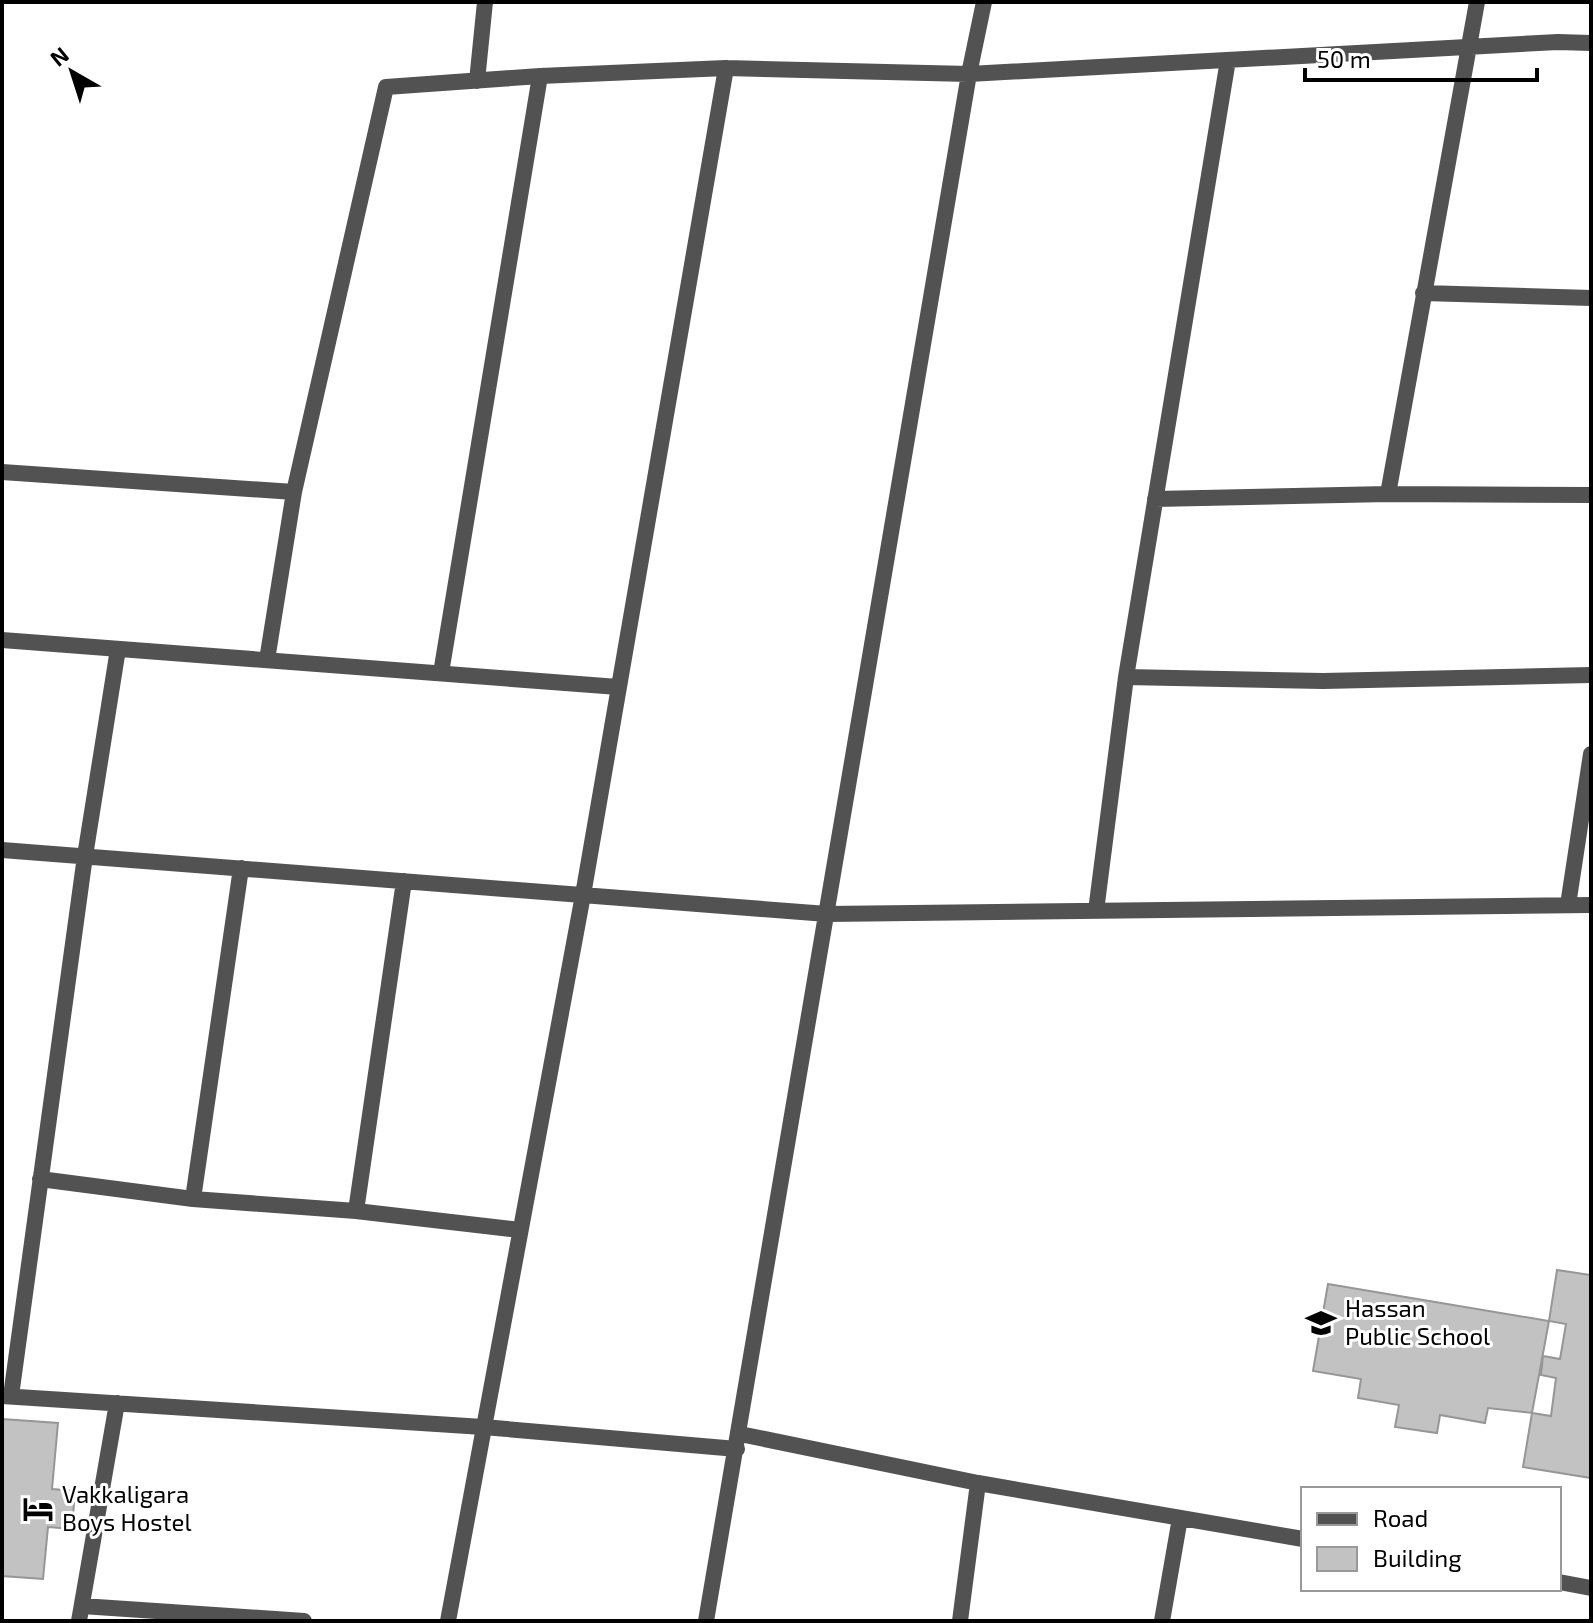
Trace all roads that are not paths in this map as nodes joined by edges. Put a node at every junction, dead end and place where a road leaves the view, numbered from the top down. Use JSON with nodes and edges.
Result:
{"nodes":[{"id":1,"x":485,"y":2,"type":"edge"},
{"id":2,"x":984,"y":2,"type":"edge"},
{"id":3,"x":1477,"y":2,"type":"edge"},
{"id":4,"x":1591,"y":43,"type":"edge"},
{"id":5,"x":1467,"y":47,"type":"junction"},
{"id":6,"x":1228,"y":60,"type":"junction"},
{"id":7,"x":726,"y":68,"type":"junction"},
{"id":8,"x":969,"y":74,"type":"junction"},
{"id":9,"x":540,"y":76,"type":"junction"},
{"id":10,"x":477,"y":81,"type":"junction"},
{"id":11,"x":1423,"y":293,"type":"junction"},
{"id":12,"x":1591,"y":298,"type":"edge"},
{"id":13,"x":2,"y":472,"type":"edge"},
{"id":14,"x":294,"y":492,"type":"junction"},
{"id":15,"x":1388,"y":494,"type":"junction"},
{"id":16,"x":1591,"y":495,"type":"edge"},
{"id":17,"x":1155,"y":499,"type":"junction"},
{"id":18,"x":2,"y":640,"type":"edge"},
{"id":19,"x":118,"y":649,"type":"junction"},
{"id":20,"x":267,"y":660,"type":"junction"},
{"id":21,"x":441,"y":673,"type":"junction"},
{"id":22,"x":1591,"y":675,"type":"edge"},
{"id":23,"x":1126,"y":677,"type":"junction"},
{"id":24,"x":618,"y":687,"type":"junction"},
{"id":25,"x":1591,"y":754,"type":"edge"},
{"id":26,"x":2,"y":850,"type":"edge"},
{"id":27,"x":85,"y":856,"type":"junction"},
{"id":28,"x":241,"y":868,"type":"junction"},
{"id":29,"x":404,"y":881,"type":"junction"},
{"id":30,"x":583,"y":895,"type":"junction"},
{"id":31,"x":1568,"y":905,"type":"junction"},
{"id":32,"x":1591,"y":905,"type":"edge"},
{"id":33,"x":1096,"y":911,"type":"junction"},
{"id":34,"x":827,"y":914,"type":"junction"},
{"id":35,"x":40,"y":1179,"type":"junction"},
{"id":36,"x":193,"y":1199,"type":"junction"},
{"id":37,"x":356,"y":1211,"type":"junction"},
{"id":38,"x":520,"y":1230,"type":"junction"},
{"id":39,"x":6,"y":1396,"type":"edge"},
{"id":40,"x":117,"y":1403,"type":"junction"},
{"id":41,"x":483,"y":1427,"type":"junction"},
{"id":42,"x":738,"y":1441,"type":"junction"},
{"id":43,"x":978,"y":1483,"type":"junction"},
{"id":44,"x":1180,"y":1518,"type":"junction"},
{"id":45,"x":1301,"y":1539,"type":"edge"},
{"id":46,"x":1561,"y":1582,"type":"edge"},
{"id":47,"x":1591,"y":1588,"type":"edge"},
{"id":48,"x":80,"y":1613,"type":"edge"},
{"id":49,"x":304,"y":1621,"type":"edge"},
{"id":50,"x":448,"y":1621,"type":"edge"},
{"id":51,"x":706,"y":1621,"type":"edge"},
{"id":52,"x":960,"y":1621,"type":"edge"},
{"id":53,"x":1162,"y":1621,"type":"edge"}],
"edges":[{"from":1,"to":10,"type":"street"},
{"from":2,"to":8,"type":"street"},
{"from":3,"to":5,"type":"street"},
{"from":4,"to":5,"type":"street"},
{"from":5,"to":6,"type":"street"},
{"from":5,"to":11,"type":"street"},
{"from":6,"to":8,"type":"street"},
{"from":6,"to":17,"type":"street"},
{"from":7,"to":8,"type":"street"},
{"from":7,"to":9,"type":"street"},
{"from":7,"to":24,"type":"street"},
{"from":8,"to":34,"type":"street"},
{"from":9,"to":10,"type":"street"},
{"from":9,"to":21,"type":"street"},
{"from":10,"to":14,"type":"street"},
{"from":11,"to":12,"type":"street"},
{"from":11,"to":15,"type":"street"},
{"from":13,"to":14,"type":"street"},
{"from":14,"to":20,"type":"street"},
{"from":15,"to":16,"type":"street"},
{"from":15,"to":17,"type":"street"},
{"from":17,"to":23,"type":"street"},
{"from":18,"to":19,"type":"street"},
{"from":19,"to":20,"type":"street"},
{"from":19,"to":27,"type":"street"},
{"from":20,"to":21,"type":"street"},
{"from":21,"to":24,"type":"street"},
{"from":22,"to":23,"type":"street"},
{"from":23,"to":33,"type":"street"},
{"from":24,"to":30,"type":"street"},
{"from":25,"to":31,"type":"street"},
{"from":26,"to":27,"type":"street"},
{"from":27,"to":28,"type":"street"},
{"from":27,"to":35,"type":"street"},
{"from":28,"to":29,"type":"street"},
{"from":28,"to":36,"type":"street"},
{"from":29,"to":30,"type":"street"},
{"from":29,"to":37,"type":"street"},
{"from":30,"to":34,"type":"street"},
{"from":30,"to":38,"type":"street"},
{"from":31,"to":32,"type":"street"},
{"from":31,"to":33,"type":"street"},
{"from":33,"to":34,"type":"street"},
{"from":34,"to":42,"type":"street"},
{"from":35,"to":36,"type":"street"},
{"from":35,"to":39,"type":"street"},
{"from":36,"to":37,"type":"street"},
{"from":37,"to":38,"type":"street"},
{"from":38,"to":41,"type":"street"},
{"from":39,"to":40,"type":"street"},
{"from":40,"to":41,"type":"street"},
{"from":40,"to":48,"type":"street"},
{"from":41,"to":42,"type":"street"},
{"from":41,"to":50,"type":"street"},
{"from":42,"to":43,"type":"street"},
{"from":42,"to":51,"type":"street"},
{"from":43,"to":44,"type":"street"},
{"from":43,"to":52,"type":"street"},
{"from":44,"to":45,"type":"street"},
{"from":44,"to":53,"type":"street"},
{"from":46,"to":47,"type":"street"},
{"from":48,"to":49,"type":"street"}]}
